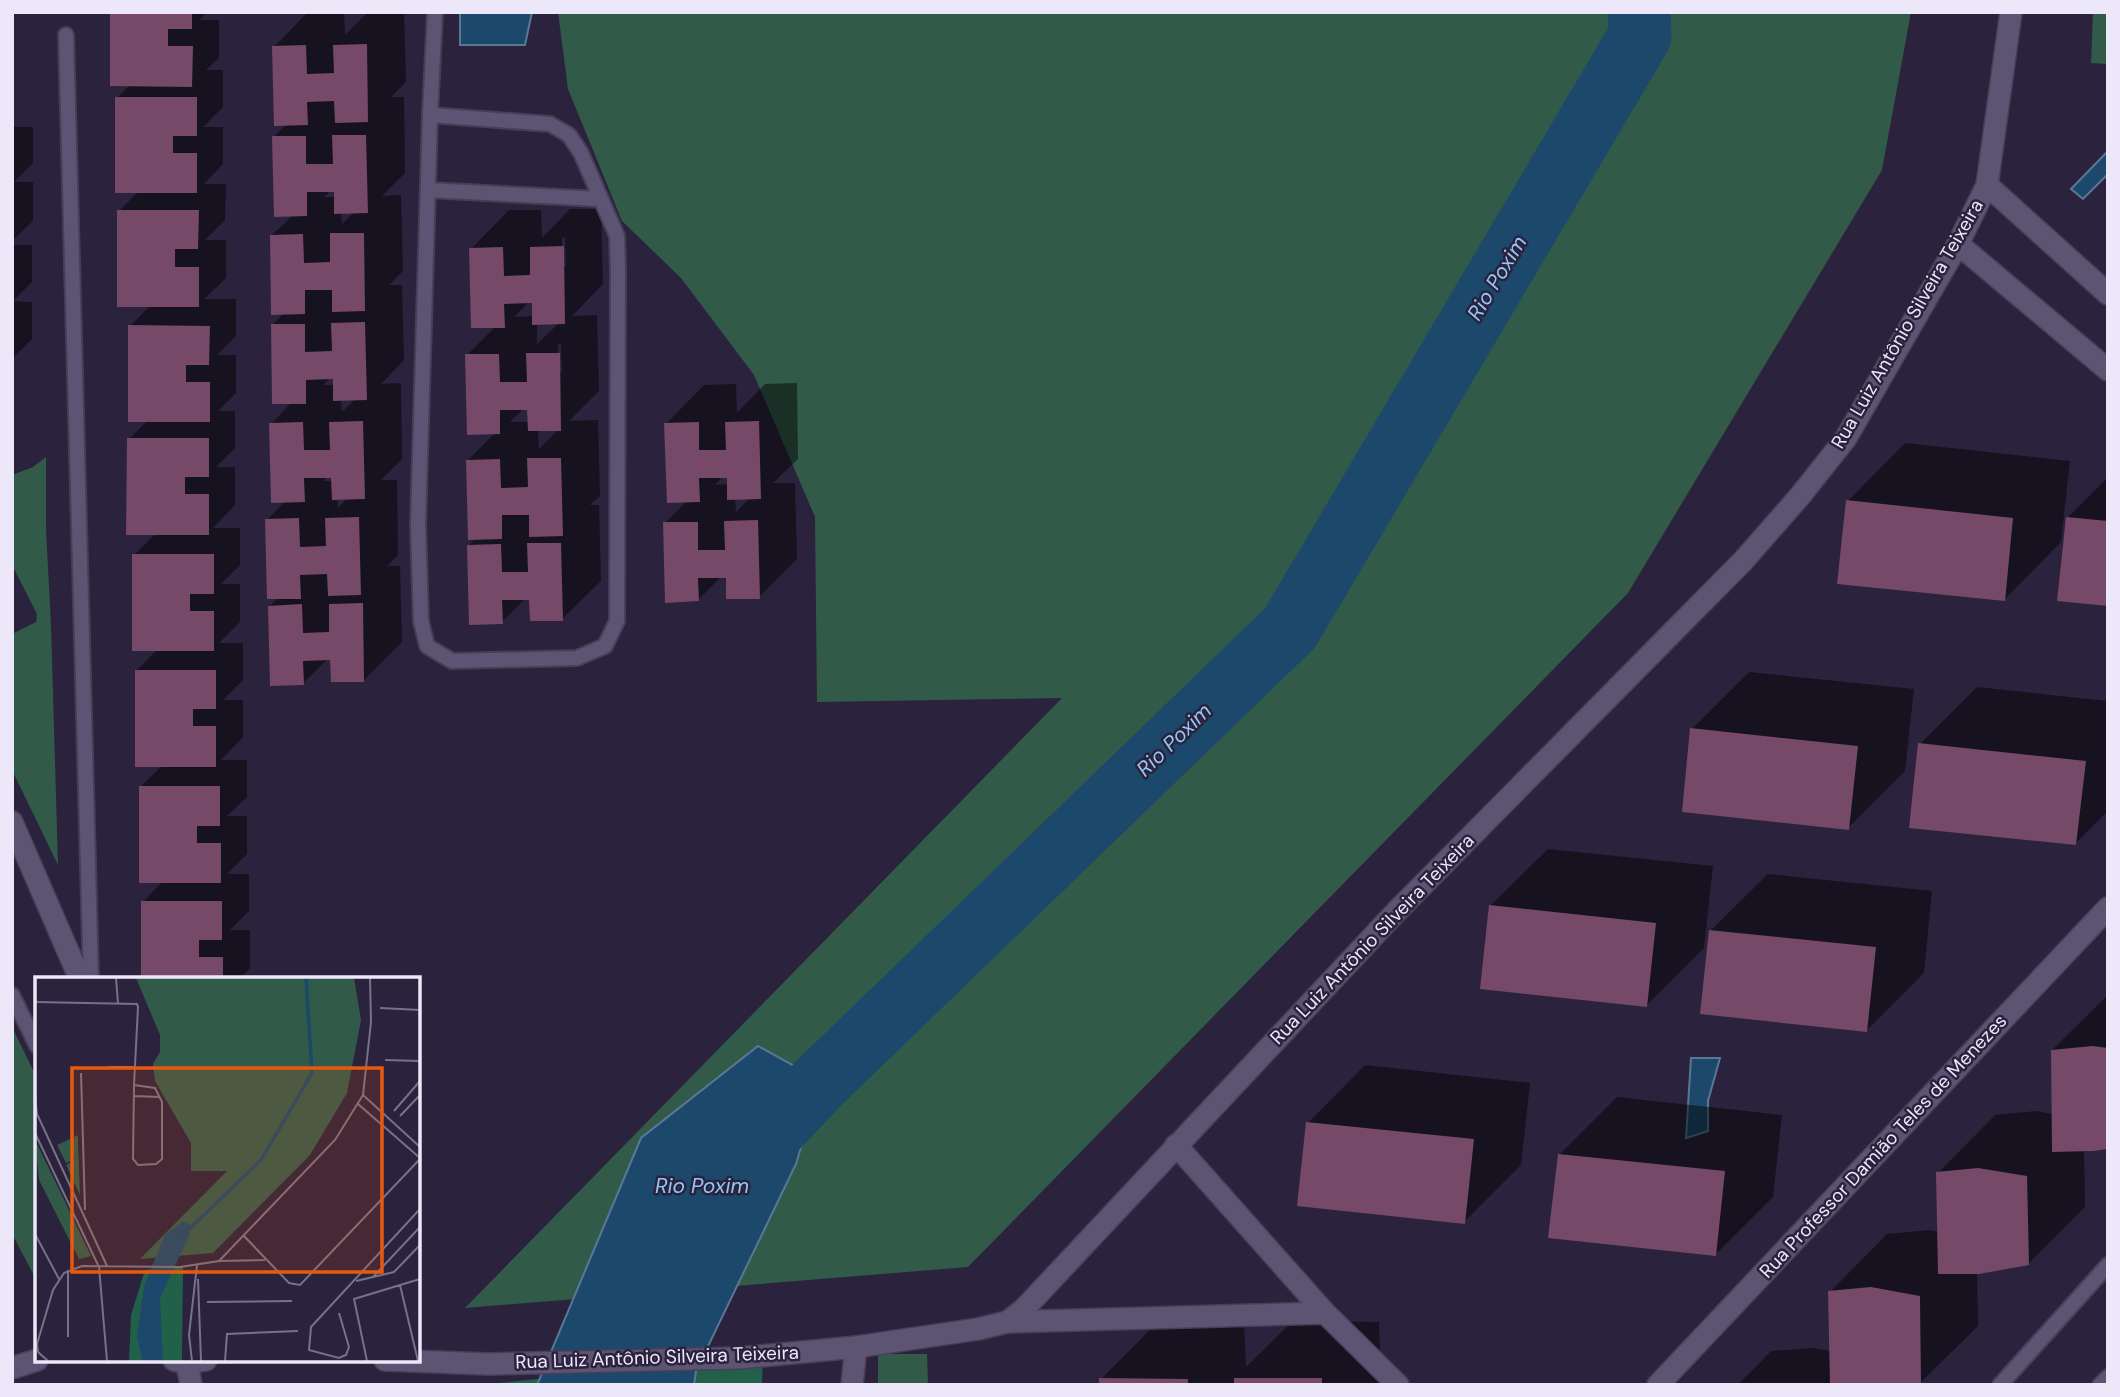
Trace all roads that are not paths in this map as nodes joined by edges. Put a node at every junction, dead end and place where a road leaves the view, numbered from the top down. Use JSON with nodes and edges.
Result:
{"nodes":[{"id":1,"x":435,"y":12,"type":"edge"},
{"id":2,"x":2011,"y":12,"type":"edge"},
{"id":3,"x":66,"y":35,"type":"dead end"},
{"id":4,"x":430,"y":115,"type":"junction"},
{"id":5,"x":1987,"y":185,"type":"junction"},
{"id":6,"x":428,"y":190,"type":"junction"},
{"id":7,"x":600,"y":199,"type":"junction"},
{"id":8,"x":1958,"y":244,"type":"junction"},
{"id":9,"x":2108,"y":294,"type":"edge"},
{"id":10,"x":2108,"y":370,"type":"edge"},
{"id":11,"x":12,"y":822,"type":"edge"},
{"id":12,"x":2108,"y":908,"type":"edge"},
{"id":13,"x":79,"y":977,"type":"edge"},
{"id":14,"x":91,"y":977,"type":"edge"},
{"id":15,"x":12,"y":995,"type":"edge"},
{"id":16,"x":35,"y":1042,"type":"edge"},
{"id":17,"x":1176,"y":1145,"type":"junction"},
{"id":18,"x":2108,"y":1265,"type":"edge"},
{"id":19,"x":1325,"y":1313,"type":"junction"},
{"id":20,"x":1007,"y":1322,"type":"junction"},
{"id":21,"x":856,"y":1347,"type":"junction"},
{"id":22,"x":35,"y":1361,"type":"edge"},
{"id":23,"x":420,"y":1361,"type":"edge"},
{"id":24,"x":188,"y":1362,"type":"edge"},
{"id":25,"x":12,"y":1368,"type":"edge"},
{"id":26,"x":2108,"y":1377,"type":"edge"},
{"id":27,"x":191,"y":1385,"type":"edge"},
{"id":28,"x":852,"y":1385,"type":"edge"},
{"id":29,"x":859,"y":1385,"type":"edge"},
{"id":30,"x":1398,"y":1385,"type":"edge"},
{"id":31,"x":1658,"y":1385,"type":"edge"},
{"id":32,"x":2000,"y":1385,"type":"edge"},
{"id":33,"x":2100,"y":1385,"type":"edge"}],
"edges":[{"from":1,"to":4,"type":"lane"},
{"from":2,"to":5,"type":"street","name":"Rua Luiz Antônio Silveira Teixeira"},
{"from":3,"to":14,"type":"lane"},
{"from":4,"to":6,"type":"lane"},
{"from":4,"to":7,"type":"lane"},
{"from":5,"to":8,"type":"street","name":"Rua Luiz Antônio Silveira Teixeira"},
{"from":5,"to":9,"type":"street"},
{"from":6,"to":7,"type":"lane"},
{"from":6,"to":7,"type":"lane"},
{"from":8,"to":10,"type":"street"},
{"from":8,"to":17,"type":"street","name":"Rua Luiz Antônio Silveira Teixeira"},
{"from":11,"to":13,"type":"street"},
{"from":12,"to":31,"type":"street","name":"Rua Professor Damião Teles de Menezes"},
{"from":15,"to":16,"type":"lane"},
{"from":17,"to":19,"type":"street"},
{"from":17,"to":20,"type":"street","name":"Rua Luiz Antônio Silveira Teixeira"},
{"from":18,"to":32,"type":"lane"},
{"from":19,"to":20,"type":"street"},
{"from":19,"to":30,"type":"street"},
{"from":20,"to":21,"type":"street","name":"Rua Luiz Antônio Silveira Teixeira"},
{"from":21,"to":23,"type":"street","name":"Rua Luiz Antônio Silveira Teixeira"},
{"from":21,"to":28,"type":"street"},
{"from":21,"to":29,"type":"street"},
{"from":22,"to":25,"type":"street"},
{"from":24,"to":27,"type":"street"},
{"from":26,"to":33,"type":"lane"}]}
